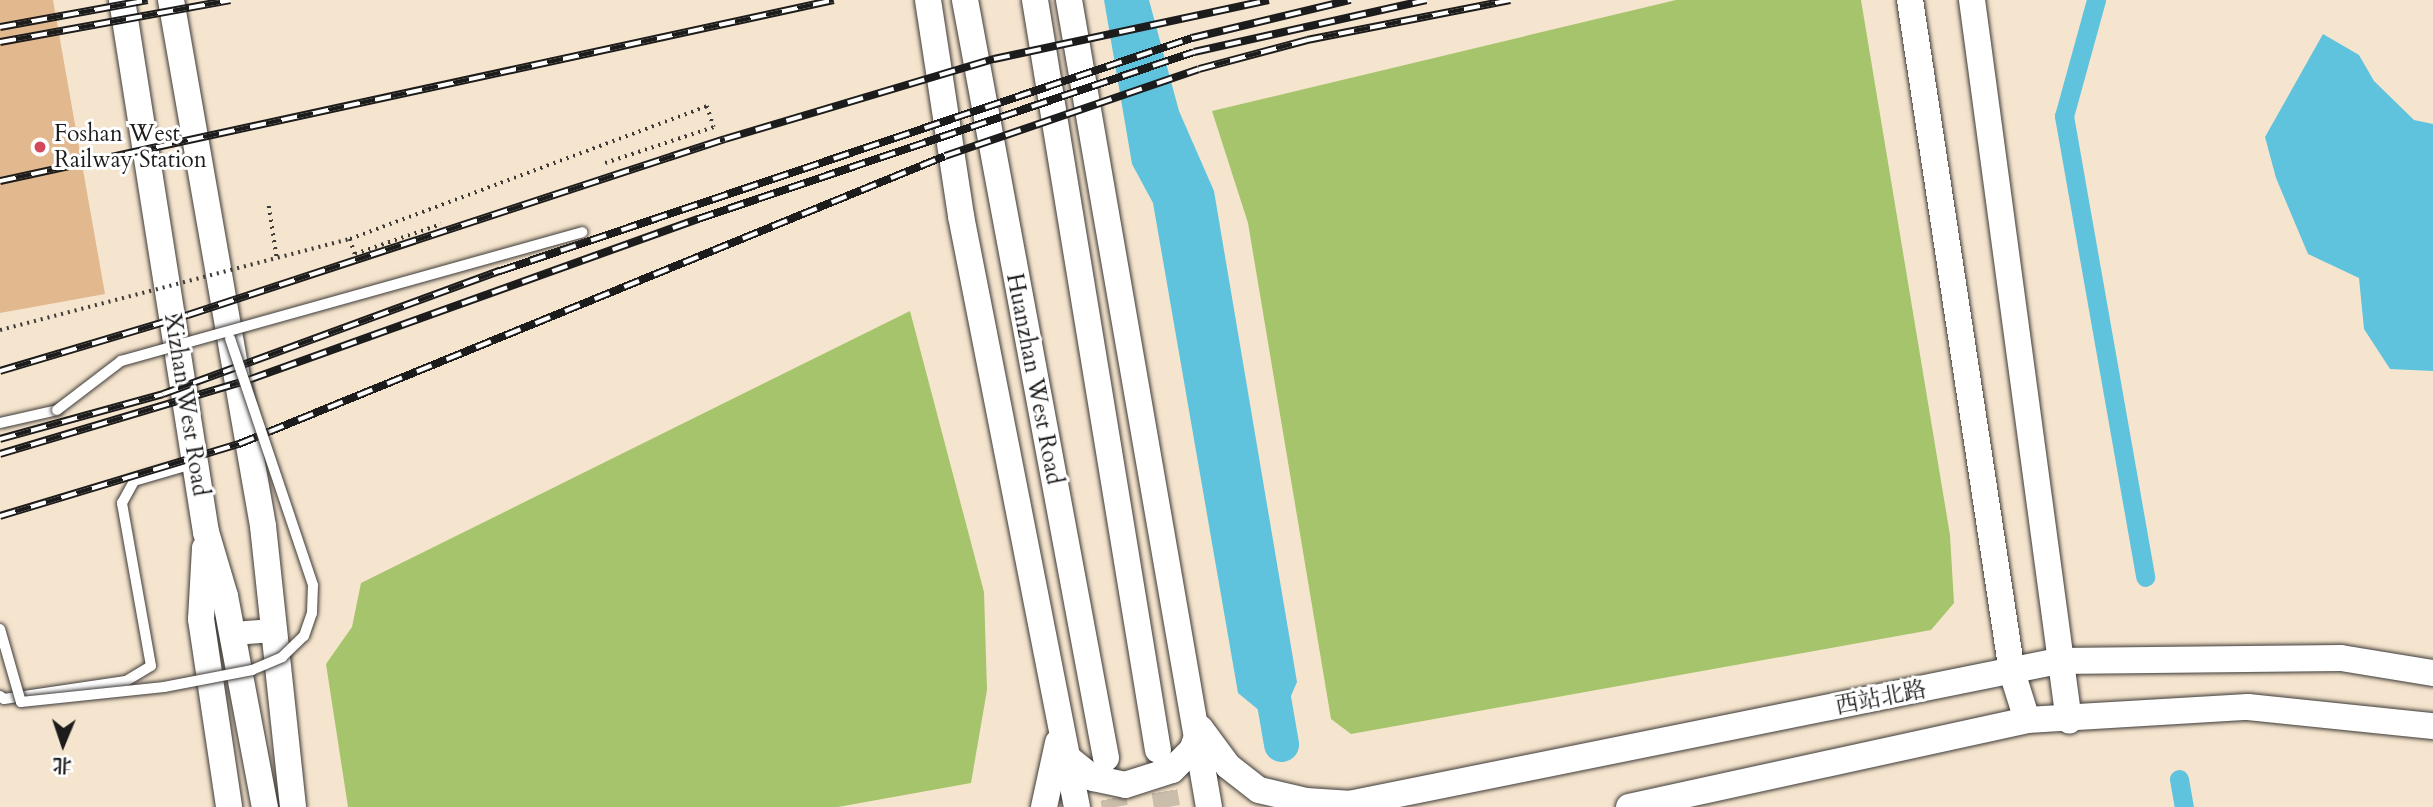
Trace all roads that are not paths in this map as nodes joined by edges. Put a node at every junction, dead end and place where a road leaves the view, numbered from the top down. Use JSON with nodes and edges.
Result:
{"nodes":[{"id":1,"x":122,"y":0,"type":"edge"},
{"id":2,"x":171,"y":0,"type":"edge"},
{"id":3,"x":928,"y":0,"type":"edge"},
{"id":4,"x":965,"y":0,"type":"edge"},
{"id":5,"x":1035,"y":0,"type":"edge"},
{"id":6,"x":1069,"y":0,"type":"edge"},
{"id":7,"x":1910,"y":0,"type":"edge"},
{"id":8,"x":1972,"y":0,"type":"edge"},
{"id":9,"x":582,"y":232,"type":"dead end"},
{"id":10,"x":230,"y":339,"type":"junction"},
{"id":11,"x":0,"y":423,"type":"edge"},
{"id":12,"x":195,"y":463,"type":"junction"},
{"id":13,"x":206,"y":532,"type":"junction"},
{"id":14,"x":0,"y":629,"type":"edge"},
{"id":15,"x":273,"y":630,"type":"junction"},
{"id":16,"x":233,"y":633,"type":"junction"},
{"id":17,"x":2058,"y":661,"type":"junction"},
{"id":18,"x":2012,"y":672,"type":"junction"},
{"id":19,"x":2433,"y":673,"type":"edge"},
{"id":20,"x":0,"y":696,"type":"edge"},
{"id":21,"x":2027,"y":720,"type":"junction"},
{"id":22,"x":1061,"y":721,"type":"junction"},
{"id":23,"x":2068,"y":721,"type":"junction"},
{"id":24,"x":1195,"y":726,"type":"junction"},
{"id":25,"x":2433,"y":726,"type":"edge"},
{"id":26,"x":1158,"y":750,"type":"tunnel mouth"},
{"id":27,"x":1068,"y":758,"type":"junction"},
{"id":28,"x":1106,"y":758,"type":"tunnel mouth"},
{"id":29,"x":1343,"y":805,"type":"edge"},
{"id":30,"x":229,"y":807,"type":"edge"},
{"id":31,"x":265,"y":807,"type":"edge"},
{"id":32,"x":293,"y":807,"type":"edge"},
{"id":33,"x":1044,"y":807,"type":"edge"},
{"id":34,"x":1077,"y":807,"type":"edge"},
{"id":35,"x":1209,"y":807,"type":"edge"},
{"id":36,"x":1629,"y":807,"type":"edge"}],
"edges":[{"from":1,"to":12,"type":"main road","name":"Xizhan West Road"},
{"from":2,"to":10,"type":"main road"},
{"from":3,"to":22,"type":"main road"},
{"from":4,"to":28,"type":"main road","name":"Huanzhan West Road"},
{"from":5,"to":26,"type":"main road"},
{"from":6,"to":24,"type":"main road"},
{"from":7,"to":18,"type":"main road"},
{"from":8,"to":17,"type":"main road"},
{"from":9,"to":11,"type":"lane","bridge":true},
{"from":10,"to":14,"type":"lane","bridge":true},
{"from":10,"to":15,"type":"main road"},
{"from":12,"to":13,"type":"main road","name":"Xizhan West Road"},
{"from":12,"to":20,"type":"lane"},
{"from":13,"to":16,"type":"main road","name":"Xizhan West Road"},
{"from":13,"to":30,"type":"main road"},
{"from":15,"to":16,"type":"street"},
{"from":15,"to":32,"type":"main road"},
{"from":16,"to":31,"type":"main road","name":"Xizhan West Road"},
{"from":17,"to":18,"type":"main road","name":"西站北路"},
{"from":17,"to":19,"type":"main road","name":"西站北路"},
{"from":17,"to":23,"type":"main road"},
{"from":18,"to":21,"type":"main road"},
{"from":18,"to":29,"type":"main road","name":"西站北路"},
{"from":21,"to":23,"type":"main road"},
{"from":21,"to":36,"type":"main road"},
{"from":22,"to":27,"type":"main road"},
{"from":22,"to":33,"type":"main road"},
{"from":23,"to":25,"type":"main road"},
{"from":24,"to":27,"type":"main road"},
{"from":24,"to":29,"type":"main road","name":"西站北路"},
{"from":24,"to":35,"type":"main road"},
{"from":27,"to":34,"type":"main road"}]}
